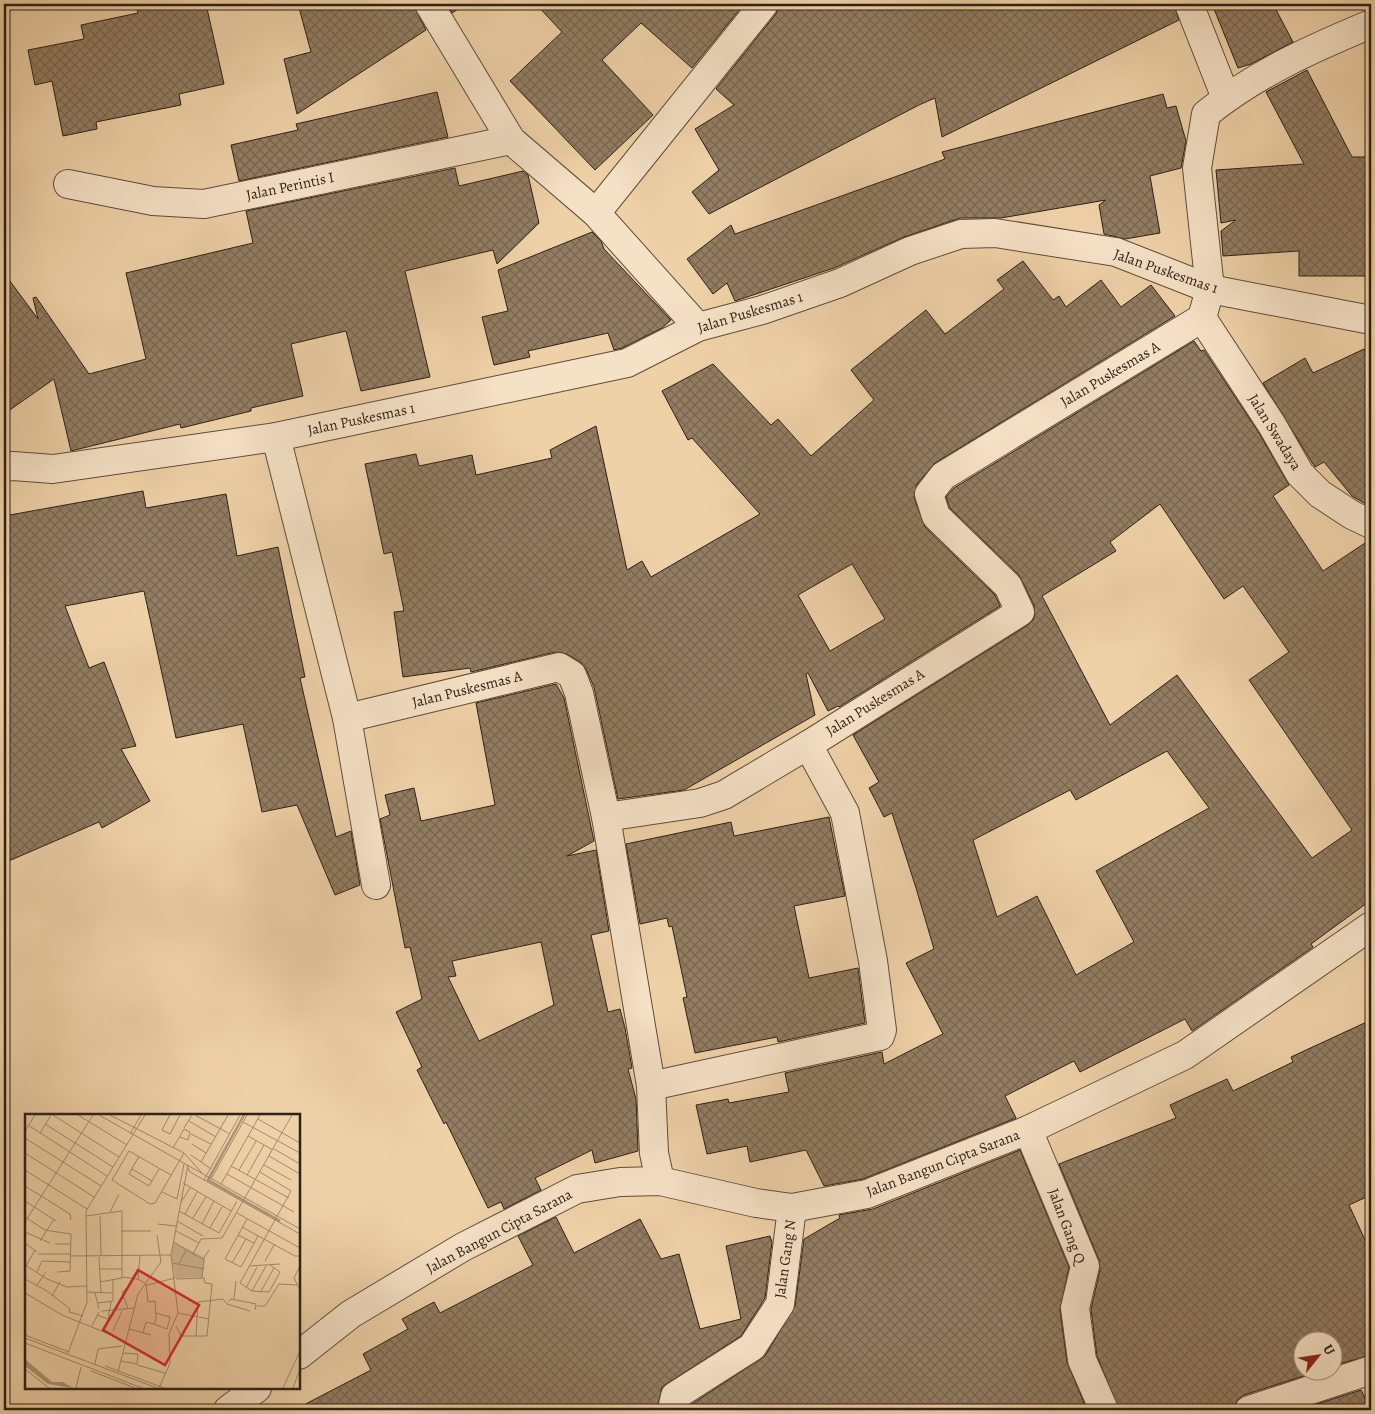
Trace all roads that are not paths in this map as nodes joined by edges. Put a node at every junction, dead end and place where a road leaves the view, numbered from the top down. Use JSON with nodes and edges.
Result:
{"nodes":[{"id":1,"x":429,"y":4,"type":"edge"},
{"id":2,"x":764,"y":4,"type":"edge"},
{"id":3,"x":1189,"y":4,"type":"edge"},
{"id":4,"x":1371,"y":24,"type":"edge"},
{"id":5,"x":1226,"y":98,"type":"junction"},
{"id":6,"x":510,"y":140,"type":"junction"},
{"id":7,"x":68,"y":184,"type":"dead end"},
{"id":8,"x":596,"y":213,"type":"junction"},
{"id":9,"x":1210,"y":289,"type":"junction"},
{"id":10,"x":1202,"y":318,"type":"junction"},
{"id":11,"x":1371,"y":320,"type":"edge"},
{"id":12,"x":698,"y":327,"type":"junction"},
{"id":13,"x":276,"y":437,"type":"junction"},
{"id":14,"x":4,"y":468,"type":"edge"},
{"id":15,"x":1371,"y":524,"type":"edge"},
{"id":16,"x":347,"y":718,"type":"junction"},
{"id":17,"x":808,"y":745,"type":"junction"},
{"id":18,"x":606,"y":817,"type":"junction"},
{"id":19,"x":376,"y":885,"type":"dead end"},
{"id":20,"x":1371,"y":926,"type":"edge"},
{"id":21,"x":651,"y":1086,"type":"junction"},
{"id":22,"x":1028,"y":1130,"type":"junction"},
{"id":23,"x":660,"y":1181,"type":"junction"},
{"id":24,"x":792,"y":1208,"type":"junction"},
{"id":25,"x":300,"y":1354,"type":"edge"},
{"id":26,"x":1371,"y":1370,"type":"edge"},
{"id":27,"x":256,"y":1389,"type":"edge"},
{"id":28,"x":228,"y":1410,"type":"edge"},
{"id":29,"x":672,"y":1410,"type":"edge"},
{"id":30,"x":1104,"y":1410,"type":"edge"},
{"id":31,"x":1249,"y":1410,"type":"edge"}],
"edges":[{"from":1,"to":6,"type":"street"},
{"from":2,"to":8,"type":"street"},
{"from":3,"to":5,"type":"street"},
{"from":4,"to":5,"type":"street"},
{"from":5,"to":9,"type":"street"},
{"from":6,"to":7,"type":"street","name":"Jalan Perintis I"},
{"from":6,"to":8,"type":"street"},
{"from":8,"to":12,"type":"street"},
{"from":9,"to":10,"type":"street"},
{"from":9,"to":11,"type":"street","name":"Jalan Puskesmas 1"},
{"from":9,"to":12,"type":"street","name":"Jalan Puskesmas 1"},
{"from":10,"to":15,"type":"street","name":"Jalan Swadaya"},
{"from":10,"to":17,"type":"street","name":"Jalan Puskesmas A"},
{"from":12,"to":13,"type":"street","name":"Jalan Puskesmas 1"},
{"from":13,"to":14,"type":"street","name":"Jalan Puskesmas 1"},
{"from":13,"to":16,"type":"street"},
{"from":16,"to":18,"type":"street","name":"Jalan Puskesmas A"},
{"from":16,"to":19,"type":"street"},
{"from":17,"to":18,"type":"street","name":"Jalan Puskesmas A"},
{"from":17,"to":21,"type":"street"},
{"from":18,"to":21,"type":"street"},
{"from":20,"to":22,"type":"street","name":"Jalan Bangun Cipta Sarana"},
{"from":21,"to":23,"type":"street"},
{"from":22,"to":24,"type":"street","name":"Jalan Bangun Cipta Sarana"},
{"from":22,"to":30,"type":"street","name":"Jalan Gang Q"},
{"from":23,"to":24,"type":"street","name":"Jalan Bangun Cipta Sarana"},
{"from":23,"to":25,"type":"street","name":"Jalan Bangun Cipta Sarana"},
{"from":24,"to":29,"type":"street","name":"Jalan Gang N"},
{"from":26,"to":31,"type":"street"},
{"from":27,"to":28,"type":"street"}]}
